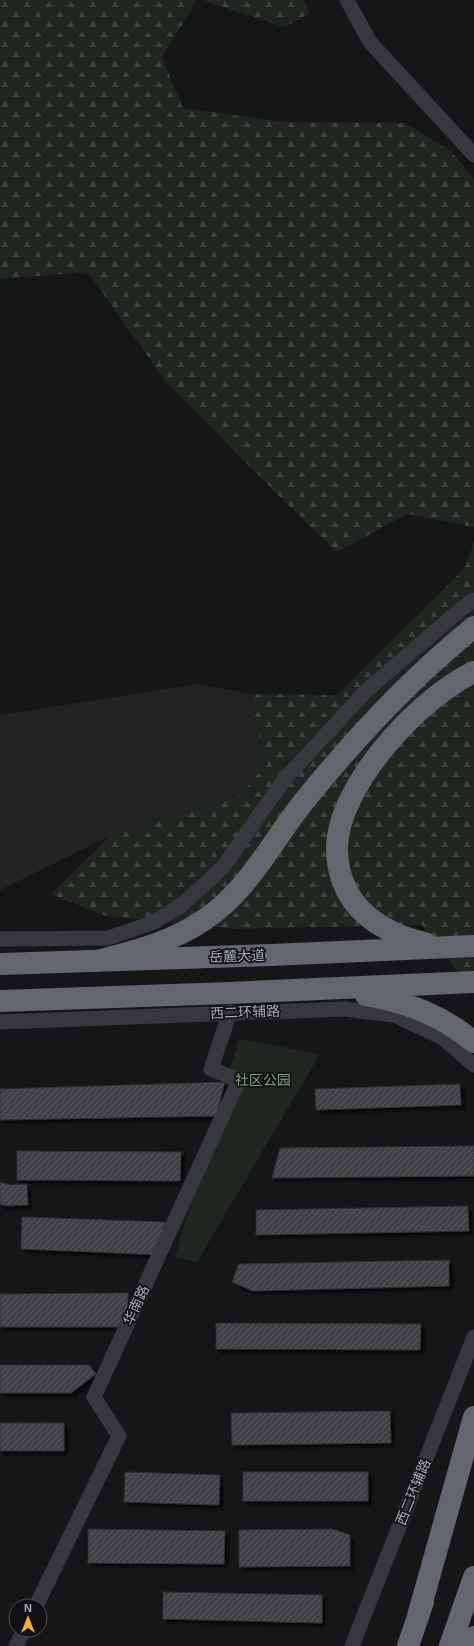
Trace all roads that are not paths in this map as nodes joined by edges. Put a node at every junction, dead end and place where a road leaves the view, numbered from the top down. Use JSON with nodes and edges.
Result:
{"nodes":[{"id":1,"x":347,"y":0,"type":"edge"},
{"id":2,"x":474,"y":155,"type":"edge"},
{"id":3,"x":474,"y":600,"type":"edge"},
{"id":4,"x":474,"y":627,"type":"edge"},
{"id":5,"x":474,"y":672,"type":"edge"},
{"id":6,"x":0,"y":939,"type":"edge"},
{"id":7,"x":440,"y":946,"type":"junction"},
{"id":8,"x":474,"y":946,"type":"edge"},
{"id":9,"x":97,"y":961,"type":"junction"},
{"id":10,"x":0,"y":964,"type":"edge"},
{"id":11,"x":474,"y":982,"type":"edge"},
{"id":12,"x":321,"y":988,"type":"junction"},
{"id":13,"x":0,"y":1001,"type":"edge"},
{"id":14,"x":230,"y":1012,"type":"junction"},
{"id":15,"x":0,"y":1022,"type":"edge"},
{"id":16,"x":474,"y":1042,"type":"edge"},
{"id":17,"x":474,"y":1065,"type":"edge"},
{"id":18,"x":474,"y":1337,"type":"edge"},
{"id":19,"x":474,"y":1417,"type":"edge"},
{"id":20,"x":474,"y":1460,"type":"edge"},
{"id":21,"x":471,"y":1585,"type":"edge"},
{"id":22,"x":40,"y":1598,"type":"edge"},
{"id":23,"x":418,"y":1616,"type":"junction"},
{"id":24,"x":474,"y":1637,"type":"edge"},
{"id":25,"x":352,"y":1646,"type":"edge"},
{"id":26,"x":408,"y":1646,"type":"edge"},
{"id":27,"x":450,"y":1646,"type":"edge"},
{"id":28,"x":460,"y":1646,"type":"edge"},
{"id":29,"x":470,"y":1646,"type":"edge"}],
"edges":[{"from":1,"to":2,"type":"street"},
{"from":3,"to":6,"type":"street"},
{"from":4,"to":9,"type":"highway"},
{"from":5,"to":7,"type":"highway"},
{"from":7,"to":8,"type":"highway","name":"岳麓大道"},
{"from":7,"to":9,"type":"highway","name":"岳麓大道"},
{"from":9,"to":10,"type":"highway","name":"岳麓大道"},
{"from":11,"to":12,"type":"highway"},
{"from":12,"to":13,"type":"highway"},
{"from":12,"to":16,"type":"highway"},
{"from":14,"to":15,"type":"street","name":"西二环辅路"},
{"from":14,"to":17,"type":"street","name":"西二环辅路"},
{"from":14,"to":22,"type":"street","name":"华南路"},
{"from":18,"to":25,"type":"street","name":"西二环辅路"},
{"from":19,"to":23,"type":"highway"},
{"from":20,"to":23,"type":"highway"},
{"from":21,"to":27,"type":"highway"},
{"from":21,"to":28,"type":"highway"},
{"from":23,"to":26,"type":"highway"},
{"from":24,"to":29,"type":"highway"}]}
